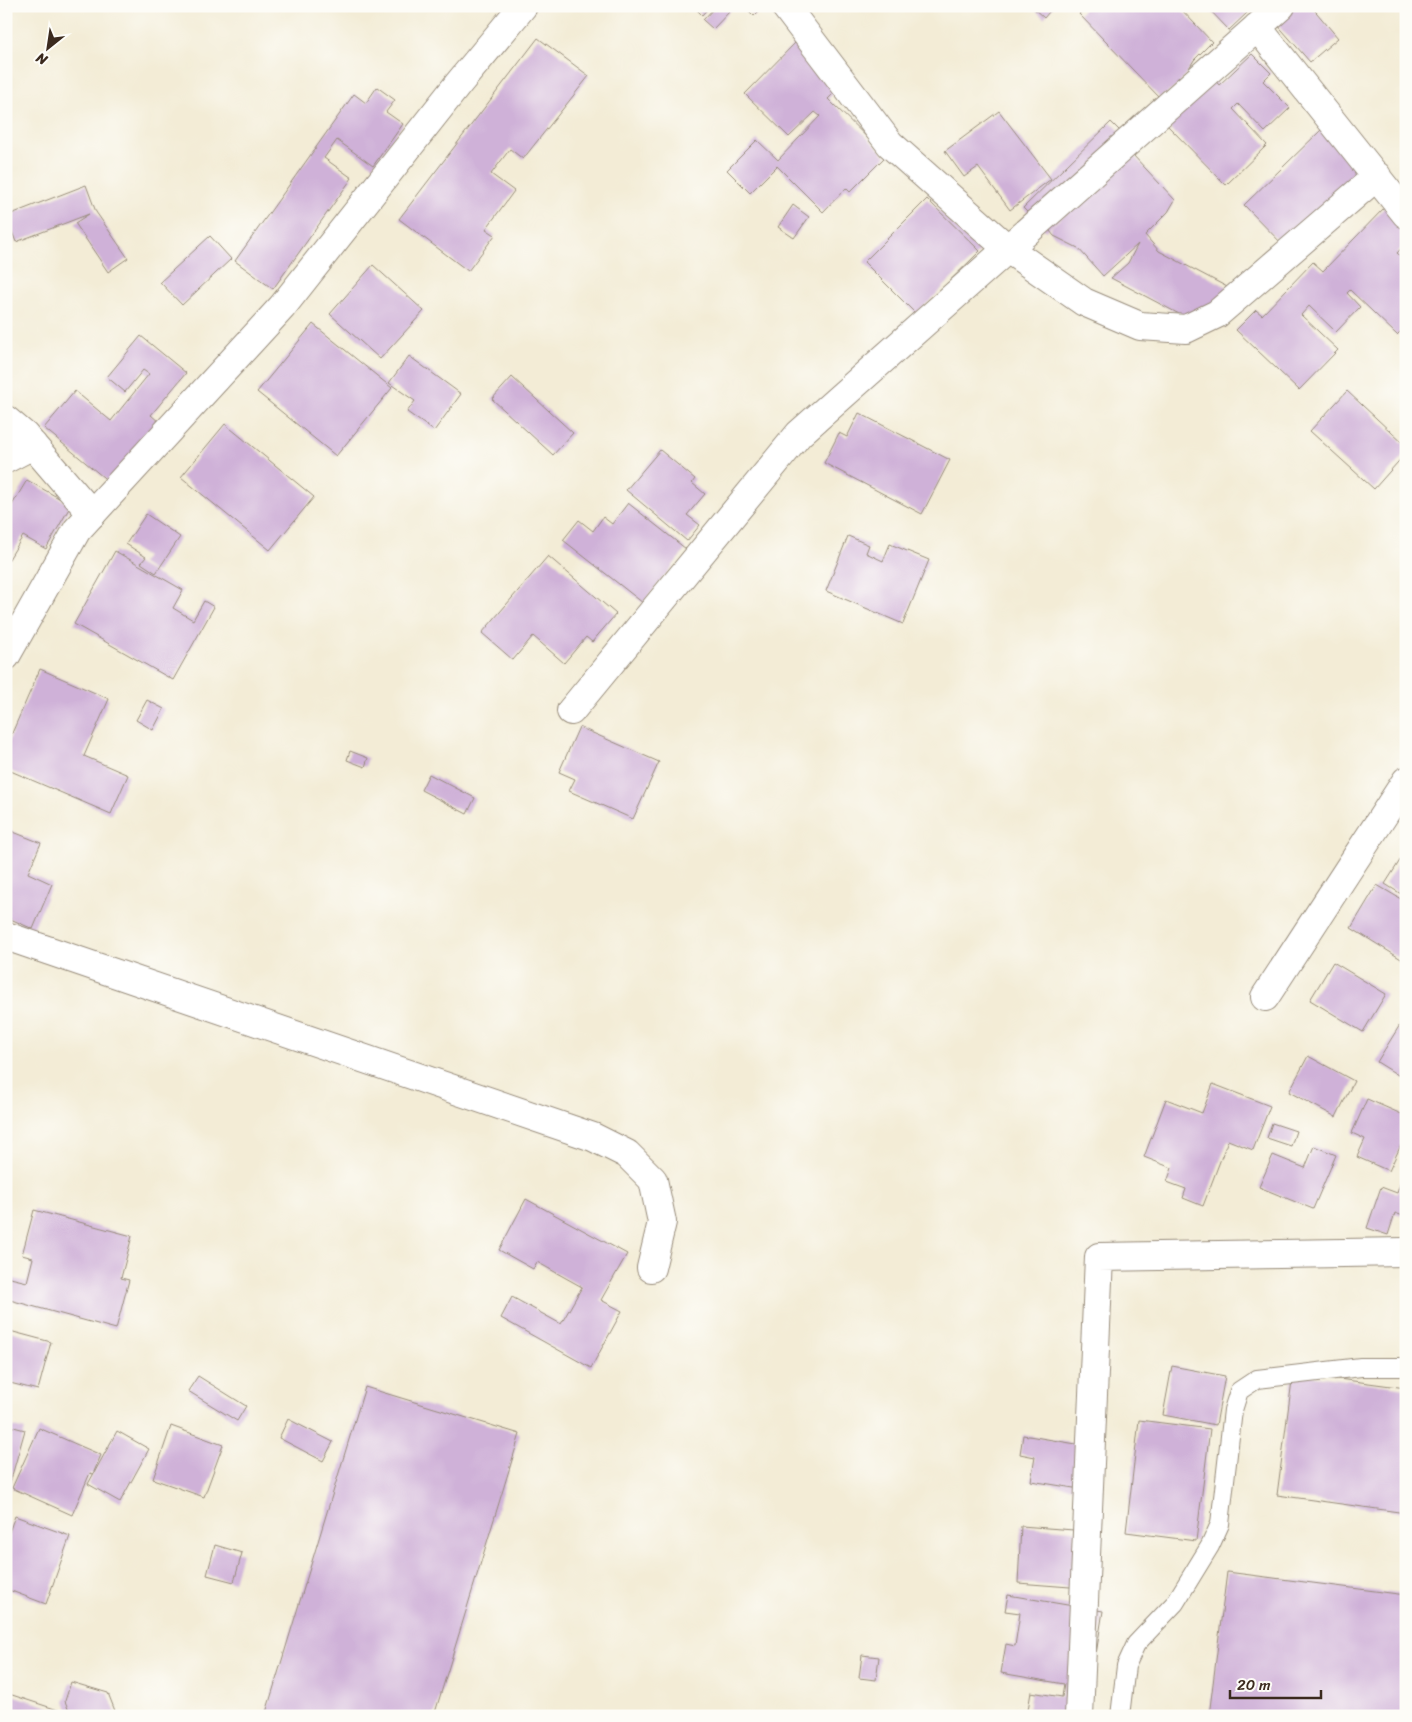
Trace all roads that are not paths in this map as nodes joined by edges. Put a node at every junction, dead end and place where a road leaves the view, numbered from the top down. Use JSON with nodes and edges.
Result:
{"nodes":[{"id":1,"x":524,"y":6,"type":"edge"},
{"id":2,"x":785,"y":6,"type":"edge"},
{"id":3,"x":1281,"y":6,"type":"edge"},
{"id":4,"x":1257,"y":27,"type":"junction"},
{"id":5,"x":1376,"y":176,"type":"junction"},
{"id":6,"x":1406,"y":214,"type":"edge"},
{"id":7,"x":1008,"y":249,"type":"junction"},
{"id":8,"x":6,"y":420,"type":"edge"},
{"id":9,"x":33,"y":445,"type":"junction"},
{"id":10,"x":6,"y":459,"type":"edge"},
{"id":11,"x":92,"y":514,"type":"junction"},
{"id":12,"x":6,"y":656,"type":"edge"},
{"id":13,"x":571,"y":711,"type":"dead end"},
{"id":14,"x":1406,"y":781,"type":"edge"},
{"id":15,"x":6,"y":936,"type":"edge"},
{"id":16,"x":1265,"y":996,"type":"dead end"},
{"id":17,"x":1406,"y":1252,"type":"edge"},
{"id":18,"x":651,"y":1268,"type":"dead end"},
{"id":19,"x":1406,"y":1367,"type":"edge"},
{"id":20,"x":1079,"y":1716,"type":"edge"},
{"id":21,"x":1120,"y":1716,"type":"edge"}],
"edges":[{"from":1,"to":11,"type":"street"},
{"from":2,"to":7,"type":"street"},
{"from":3,"to":4,"type":"street"},
{"from":4,"to":5,"type":"street"},
{"from":4,"to":7,"type":"street"},
{"from":5,"to":6,"type":"street"},
{"from":5,"to":7,"type":"street"},
{"from":7,"to":13,"type":"street"},
{"from":8,"to":9,"type":"street"},
{"from":9,"to":10,"type":"street"},
{"from":9,"to":11,"type":"street"},
{"from":11,"to":12,"type":"street"},
{"from":14,"to":16,"type":"street"},
{"from":15,"to":18,"type":"street"},
{"from":17,"to":20,"type":"street"},
{"from":19,"to":21,"type":"lane"}]}
